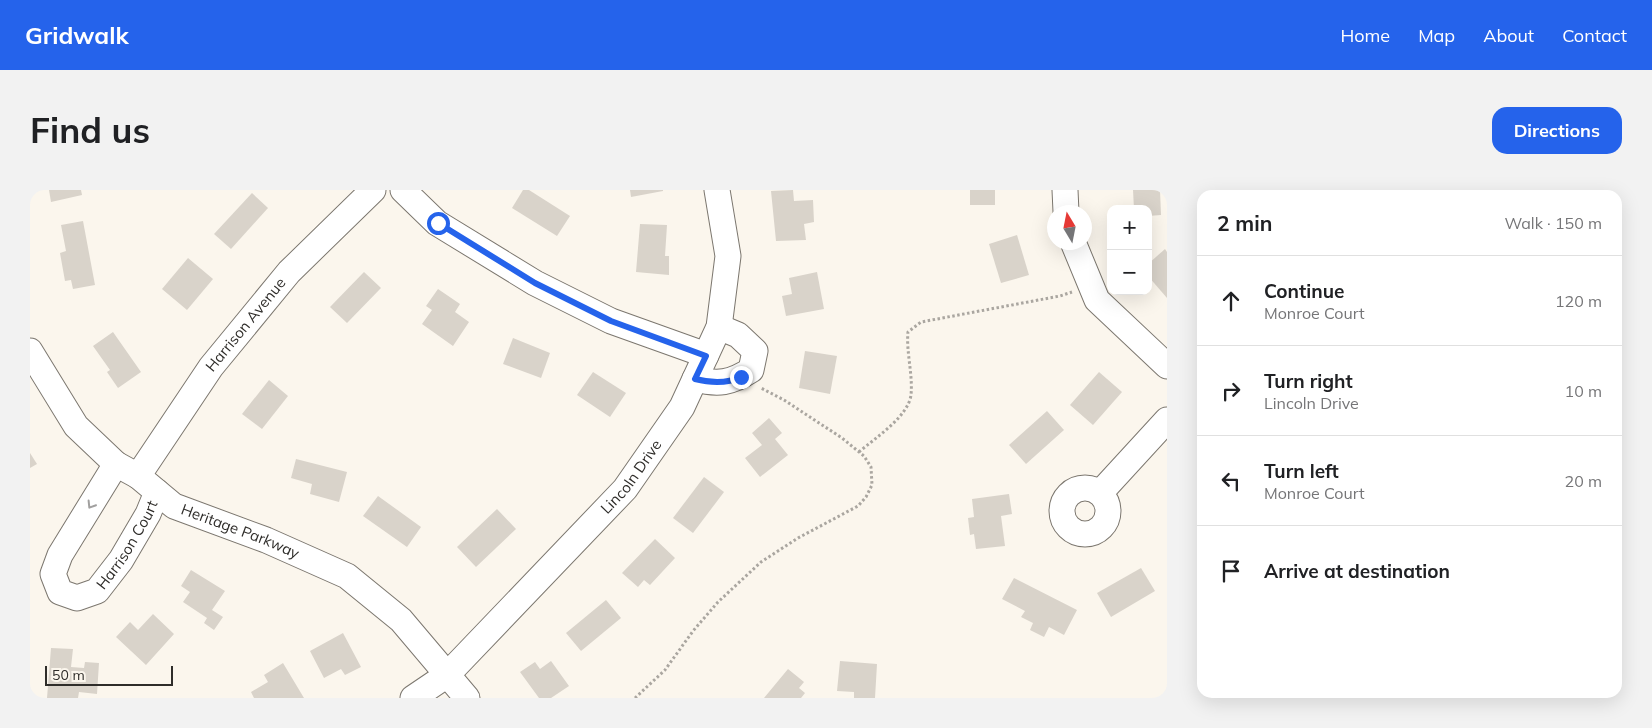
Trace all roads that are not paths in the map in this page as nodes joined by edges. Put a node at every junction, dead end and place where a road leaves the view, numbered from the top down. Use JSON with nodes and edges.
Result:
{"nodes":[{"id":1,"x":373,"y":190,"type":"edge"},
{"id":2,"x":403,"y":190,"type":"edge"},
{"id":3,"x":717,"y":190,"type":"edge"},
{"id":4,"x":1065,"y":190,"type":"edge"},
{"id":5,"x":1066,"y":205,"type":"edge"},
{"id":6,"x":1076,"y":250,"type":"edge"},
{"id":7,"x":719,"y":327,"type":"junction"},
{"id":8,"x":30,"y":351,"type":"edge"},
{"id":9,"x":706,"y":356,"type":"junction"},
{"id":10,"x":1167,"y":366,"type":"edge"},
{"id":11,"x":695,"y":379,"type":"junction"},
{"id":12,"x":1167,"y":420,"type":"edge"},
{"id":13,"x":116,"y":464,"type":"junction"},
{"id":14,"x":148,"y":484,"type":"junction"},
{"id":15,"x":1100,"y":493,"type":"dead end"},
{"id":16,"x":447,"y":675,"type":"junction"},
{"id":17,"x":413,"y":698,"type":"edge"},
{"id":18,"x":467,"y":698,"type":"edge"}],
"edges":[{"from":1,"to":14,"type":"street","name":"Harrison Avenue"},
{"from":2,"to":9,"type":"street"},
{"from":3,"to":7,"type":"street","name":"Lincoln Drive"},
{"from":4,"to":5,"type":"street"},
{"from":6,"to":10,"type":"street"},
{"from":7,"to":9,"type":"street","name":"Lincoln Drive"},
{"from":7,"to":11,"type":"street"},
{"from":8,"to":13,"type":"street","name":"Heritage Parkway"},
{"from":9,"to":11,"type":"street","name":"Lincoln Drive"},
{"from":11,"to":16,"type":"street","name":"Lincoln Drive"},
{"from":12,"to":15,"type":"street"},
{"from":13,"to":14,"type":"street","name":"Heritage Parkway"},
{"from":13,"to":14,"type":"street","name":"Harrison Court","one_way":true},
{"from":14,"to":16,"type":"street","name":"Heritage Parkway"},
{"from":16,"to":17,"type":"street","name":"Lincoln Drive"},
{"from":16,"to":18,"type":"street","name":"Heritage Parkway"}]}
